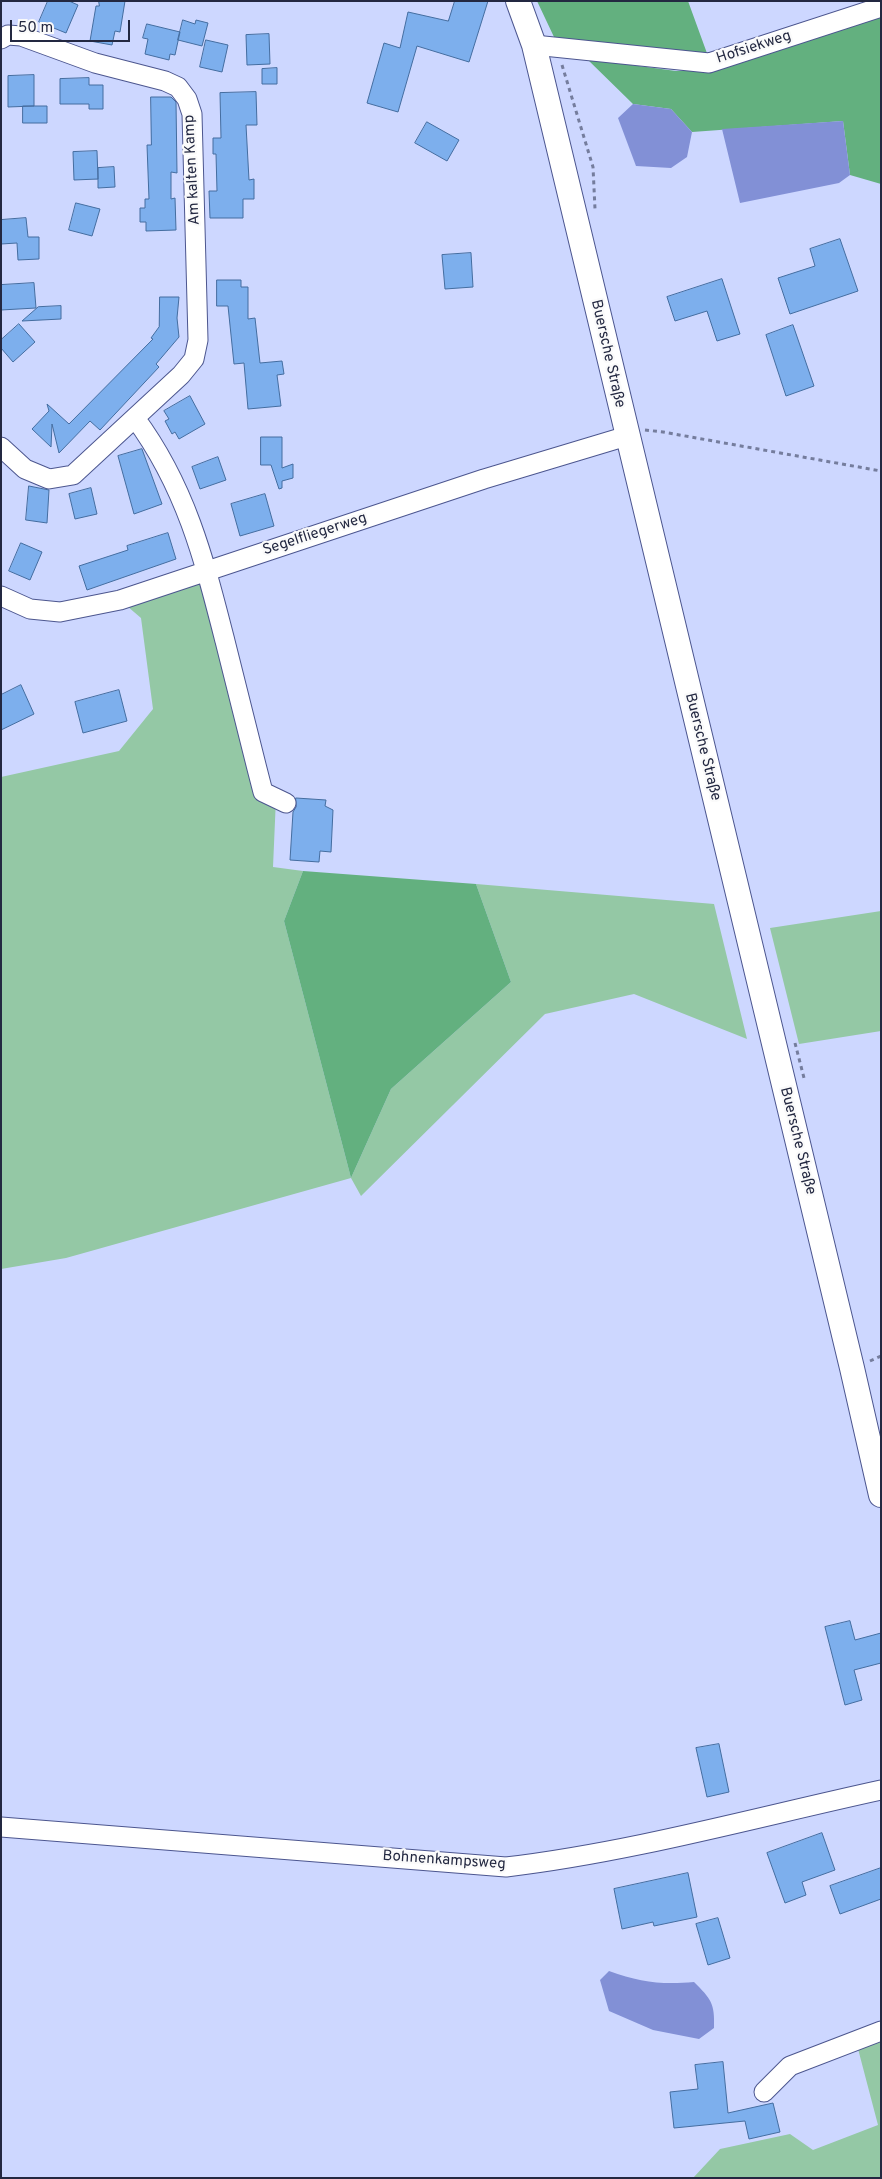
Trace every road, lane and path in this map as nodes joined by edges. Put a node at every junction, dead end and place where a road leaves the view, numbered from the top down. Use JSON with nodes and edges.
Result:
{"nodes":[{"id":1,"x":518,"y":1,"type":"edge"},
{"id":2,"x":881,"y":7,"type":"edge"},
{"id":3,"x":1,"y":39,"type":"edge"},
{"id":4,"x":534,"y":45,"type":"junction"},
{"id":5,"x":135,"y":418,"type":"junction"},
{"id":6,"x":634,"y":433,"type":"junction"},
{"id":7,"x":1,"y":447,"type":"edge"},
{"id":8,"x":881,"y":471,"type":"edge"},
{"id":9,"x":207,"y":571,"type":"junction"},
{"id":10,"x":1,"y":596,"type":"edge"},
{"id":11,"x":286,"y":803,"type":"dead end"},
{"id":12,"x":881,"y":1495,"type":"edge"},
{"id":13,"x":881,"y":1790,"type":"edge"},
{"id":14,"x":1,"y":1827,"type":"edge"},
{"id":15,"x":881,"y":2031,"type":"edge"},
{"id":16,"x":764,"y":2092,"type":"dead end"}],
"edges":[{"from":1,"to":4,"type":"main road","name":"Buersche Straße"},
{"from":2,"to":4,"type":"street","name":"Hofsiekweg"},
{"from":3,"to":5,"type":"street","name":"Am kalten Kamp"},
{"from":4,"to":6,"type":"main road","name":"Buersche Straße"},
{"from":5,"to":7,"type":"street","name":"Am kalten Kamp"},
{"from":5,"to":9,"type":"street"},
{"from":6,"to":8,"type":"path"},
{"from":6,"to":9,"type":"street","name":"Segelfliegerweg"},
{"from":6,"to":12,"type":"main road","name":"Buersche Straße"},
{"from":9,"to":10,"type":"street","name":"Segelfliegerweg"},
{"from":9,"to":11,"type":"street"},
{"from":13,"to":14,"type":"street","name":"Bohnenkampsweg"},
{"from":15,"to":16,"type":"street"}]}
